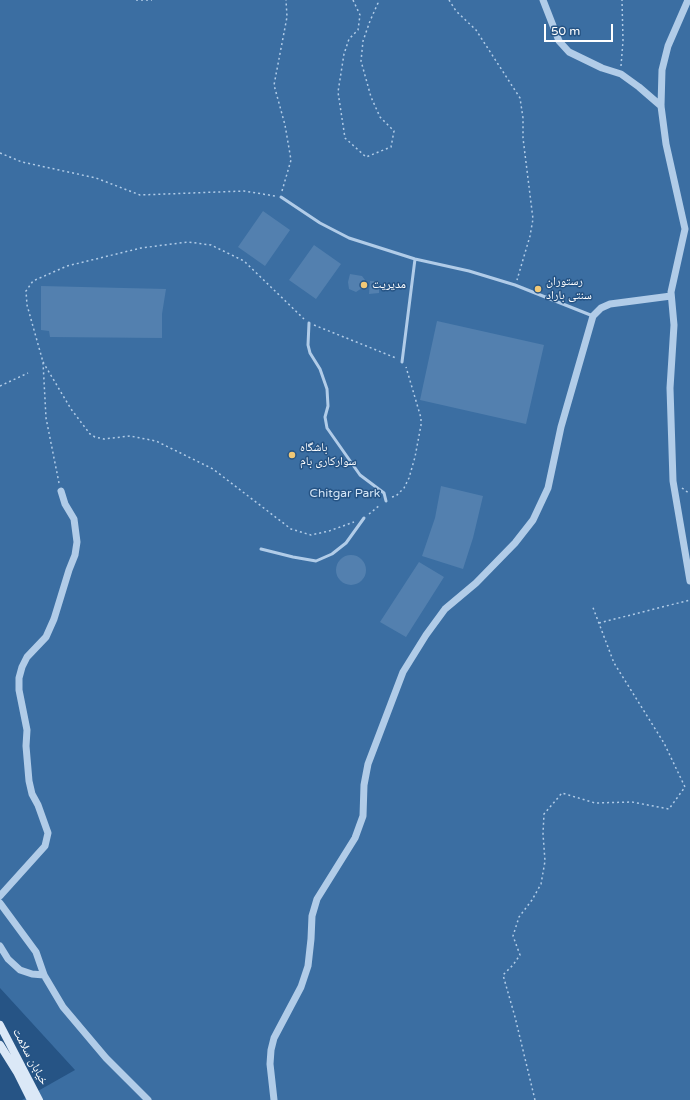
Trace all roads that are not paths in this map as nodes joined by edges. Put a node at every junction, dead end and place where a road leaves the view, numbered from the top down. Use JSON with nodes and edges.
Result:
{"nodes":[{"id":1,"x":543,"y":0,"type":"edge"},
{"id":2,"x":688,"y":0,"type":"edge"},
{"id":3,"x":661,"y":106,"type":"junction"},
{"id":4,"x":281,"y":197,"type":"road end"},
{"id":5,"x":415,"y":259,"type":"junction"},
{"id":6,"x":671,"y":296,"type":"junction"},
{"id":7,"x":593,"y":316,"type":"junction"},
{"id":8,"x":309,"y":323,"type":"road end"},
{"id":9,"x":402,"y":362,"type":"road end"},
{"id":10,"x":61,"y":491,"type":"road end"},
{"id":11,"x":386,"y":501,"type":"road end"},
{"id":12,"x":364,"y":518,"type":"road end"},
{"id":13,"x":261,"y":549,"type":"dead end"},
{"id":14,"x":690,"y":581,"type":"edge"},
{"id":15,"x":0,"y":896,"type":"edge"},
{"id":16,"x":0,"y":902,"type":"edge"},
{"id":17,"x":0,"y":946,"type":"edge"},
{"id":18,"x":44,"y":975,"type":"junction"},
{"id":19,"x":0,"y":1026,"type":"edge"},
{"id":20,"x":0,"y":1045,"type":"edge"},
{"id":21,"x":31,"y":1100,"type":"edge"},
{"id":22,"x":39,"y":1100,"type":"edge"},
{"id":23,"x":148,"y":1100,"type":"edge"},
{"id":24,"x":274,"y":1100,"type":"edge"}],
"edges":[{"from":1,"to":3,"type":"street"},
{"from":2,"to":3,"type":"street"},
{"from":3,"to":6,"type":"street"},
{"from":4,"to":5,"type":"lane"},
{"from":5,"to":7,"type":"lane"},
{"from":5,"to":9,"type":"lane"},
{"from":6,"to":7,"type":"street"},
{"from":6,"to":14,"type":"street"},
{"from":7,"to":24,"type":"street"},
{"from":8,"to":11,"type":"lane"},
{"from":10,"to":15,"type":"street"},
{"from":12,"to":13,"type":"lane"},
{"from":16,"to":18,"type":"street"},
{"from":17,"to":18,"type":"street"},
{"from":18,"to":23,"type":"street"},
{"from":19,"to":22,"type":"main road","name":"خیابان سلامت"},
{"from":20,"to":21,"type":"main road","name":"خیابان سلامت"}]}
